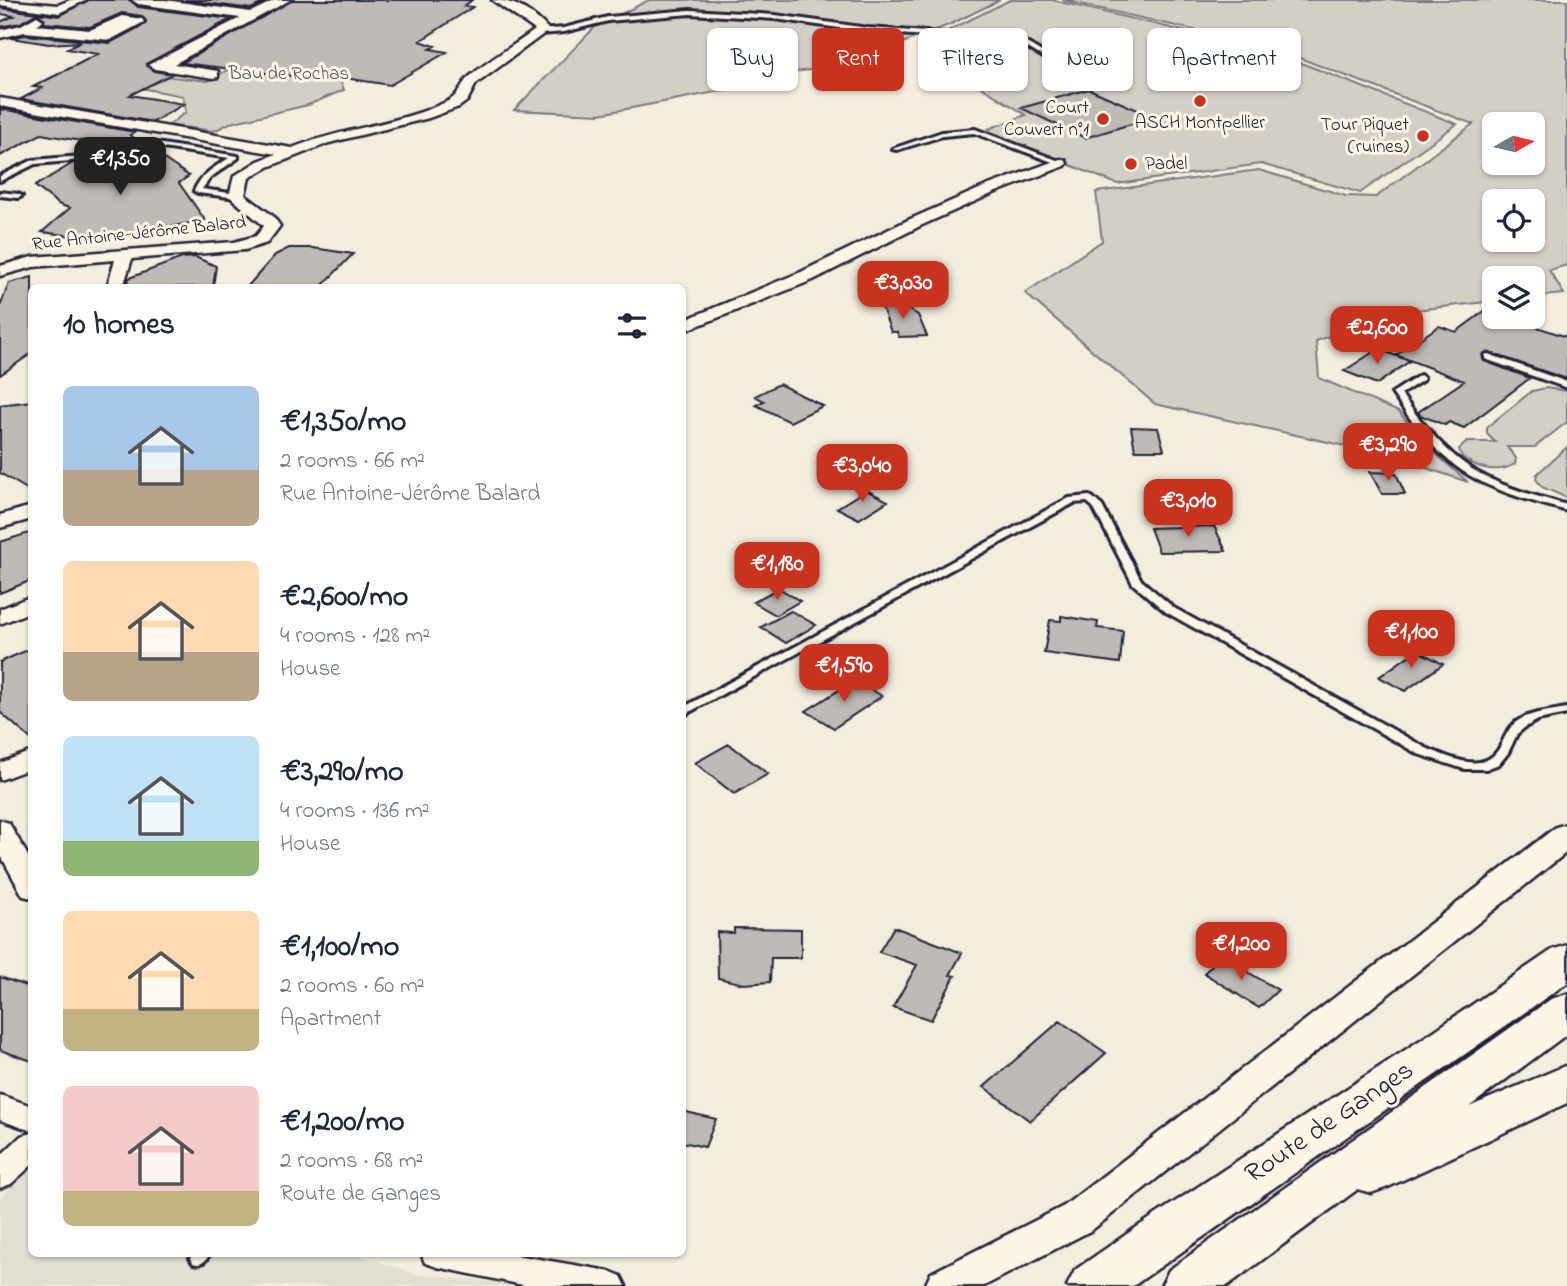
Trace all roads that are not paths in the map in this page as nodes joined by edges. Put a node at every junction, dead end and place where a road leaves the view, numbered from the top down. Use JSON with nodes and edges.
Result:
{"nodes":[{"id":1,"x":80,"y":0,"type":"edge"},
{"id":2,"x":138,"y":0,"type":"edge"},
{"id":3,"x":285,"y":0,"type":"edge"},
{"id":4,"x":498,"y":0,"type":"edge"},
{"id":5,"x":0,"y":1,"type":"edge"},
{"id":6,"x":59,"y":9,"type":"junction"},
{"id":7,"x":253,"y":16,"type":"junction"},
{"id":8,"x":24,"y":28,"type":"junction"},
{"id":9,"x":541,"y":33,"type":"junction"},
{"id":10,"x":0,"y":34,"type":"edge"},
{"id":11,"x":93,"y":34,"type":"dead end"},
{"id":12,"x":1042,"y":54,"type":"edge"},
{"id":13,"x":145,"y":64,"type":"dead end"},
{"id":14,"x":160,"y":66,"type":"junction"},
{"id":15,"x":213,"y":74,"type":"dead end"},
{"id":16,"x":0,"y":102,"type":"edge"},
{"id":17,"x":895,"y":149,"type":"dead end"},
{"id":18,"x":292,"y":152,"type":"junction"},
{"id":19,"x":1060,"y":163,"type":"joint"},
{"id":20,"x":0,"y":179,"type":"edge"},
{"id":21,"x":0,"y":194,"type":"edge"},
{"id":22,"x":237,"y":195,"type":"junction"},
{"id":23,"x":18,"y":196,"type":"dead end"},
{"id":24,"x":125,"y":254,"type":"junction"},
{"id":25,"x":0,"y":271,"type":"edge"},
{"id":26,"x":116,"y":284,"type":"edge"},
{"id":27,"x":686,"y":325,"type":"edge"},
{"id":28,"x":1488,"y":357,"type":"dead end"},
{"id":29,"x":1420,"y":378,"type":"dead end"},
{"id":30,"x":1567,"y":385,"type":"edge"},
{"id":31,"x":1567,"y":508,"type":"edge"},
{"id":32,"x":28,"y":513,"type":"edge"},
{"id":33,"x":0,"y":523,"type":"edge"},
{"id":34,"x":28,"y":605,"type":"edge"},
{"id":35,"x":0,"y":617,"type":"edge"},
{"id":36,"x":686,"y":711,"type":"edge"},
{"id":37,"x":1567,"y":711,"type":"edge"},
{"id":38,"x":28,"y":761,"type":"edge"},
{"id":39,"x":0,"y":772,"type":"edge"},
{"id":40,"x":0,"y":829,"type":"edge"},
{"id":41,"x":1567,"y":835,"type":"edge"},
{"id":42,"x":28,"y":882,"type":"edge"},
{"id":43,"x":1567,"y":961,"type":"edge"},
{"id":44,"x":1567,"y":1011,"type":"edge"},
{"id":45,"x":1567,"y":1083,"type":"edge"},
{"id":46,"x":0,"y":1107,"type":"edge"},
{"id":47,"x":28,"y":1118,"type":"edge"},
{"id":48,"x":28,"y":1149,"type":"edge"},
{"id":49,"x":0,"y":1175,"type":"edge"},
{"id":50,"x":1304,"y":1203,"type":"junction"},
{"id":51,"x":454,"y":1257,"type":"edge"},
{"id":52,"x":605,"y":1285,"type":"edge"},
{"id":53,"x":946,"y":1286,"type":"edge"},
{"id":54,"x":1093,"y":1286,"type":"edge"},
{"id":55,"x":1187,"y":1286,"type":"edge"}],
"edges":[{"from":1,"to":6,"type":"street"},
{"from":2,"to":7,"type":"street"},
{"from":3,"to":7,"type":"street"},
{"from":4,"to":9,"type":"street"},
{"from":5,"to":6,"type":"street"},
{"from":6,"to":8,"type":"street"},
{"from":7,"to":14,"type":"street"},
{"from":8,"to":10,"type":"street"},
{"from":8,"to":11,"type":"street"},
{"from":9,"to":12,"type":"lane"},
{"from":9,"to":18,"type":"street","name":"Rue Antoine-Jérôme Balard"},
{"from":13,"to":14,"type":"street"},
{"from":14,"to":15,"type":"street"},
{"from":16,"to":18,"type":"street"},
{"from":17,"to":19,"type":"lane"},
{"from":18,"to":22,"type":"street","name":"Rue Antoine-Jérôme Balard"},
{"from":19,"to":27,"type":"street"},
{"from":20,"to":22,"type":"lane"},
{"from":21,"to":23,"type":"lane"},
{"from":22,"to":24,"type":"street","name":"Rue Antoine-Jérôme Balard"},
{"from":24,"to":25,"type":"street","name":"Rue Antoine-Jérôme Balard"},
{"from":24,"to":26,"type":"street"},
{"from":28,"to":30,"type":"lane"},
{"from":29,"to":31,"type":"lane"},
{"from":32,"to":33,"type":"street"},
{"from":34,"to":35,"type":"street"},
{"from":36,"to":37,"type":"lane"},
{"from":38,"to":39,"type":"street"},
{"from":40,"to":42,"type":"street"},
{"from":41,"to":53,"type":"street"},
{"from":43,"to":54,"type":"main road","name":"Route de Ganges"},
{"from":44,"to":50,"type":"main road","name":"Route de Ganges"},
{"from":45,"to":50,"type":"main road"},
{"from":46,"to":47,"type":"street"},
{"from":48,"to":49,"type":"street"},
{"from":50,"to":55,"type":"main road","name":"Route de Ganges"},
{"from":51,"to":52,"type":"street"}]}
